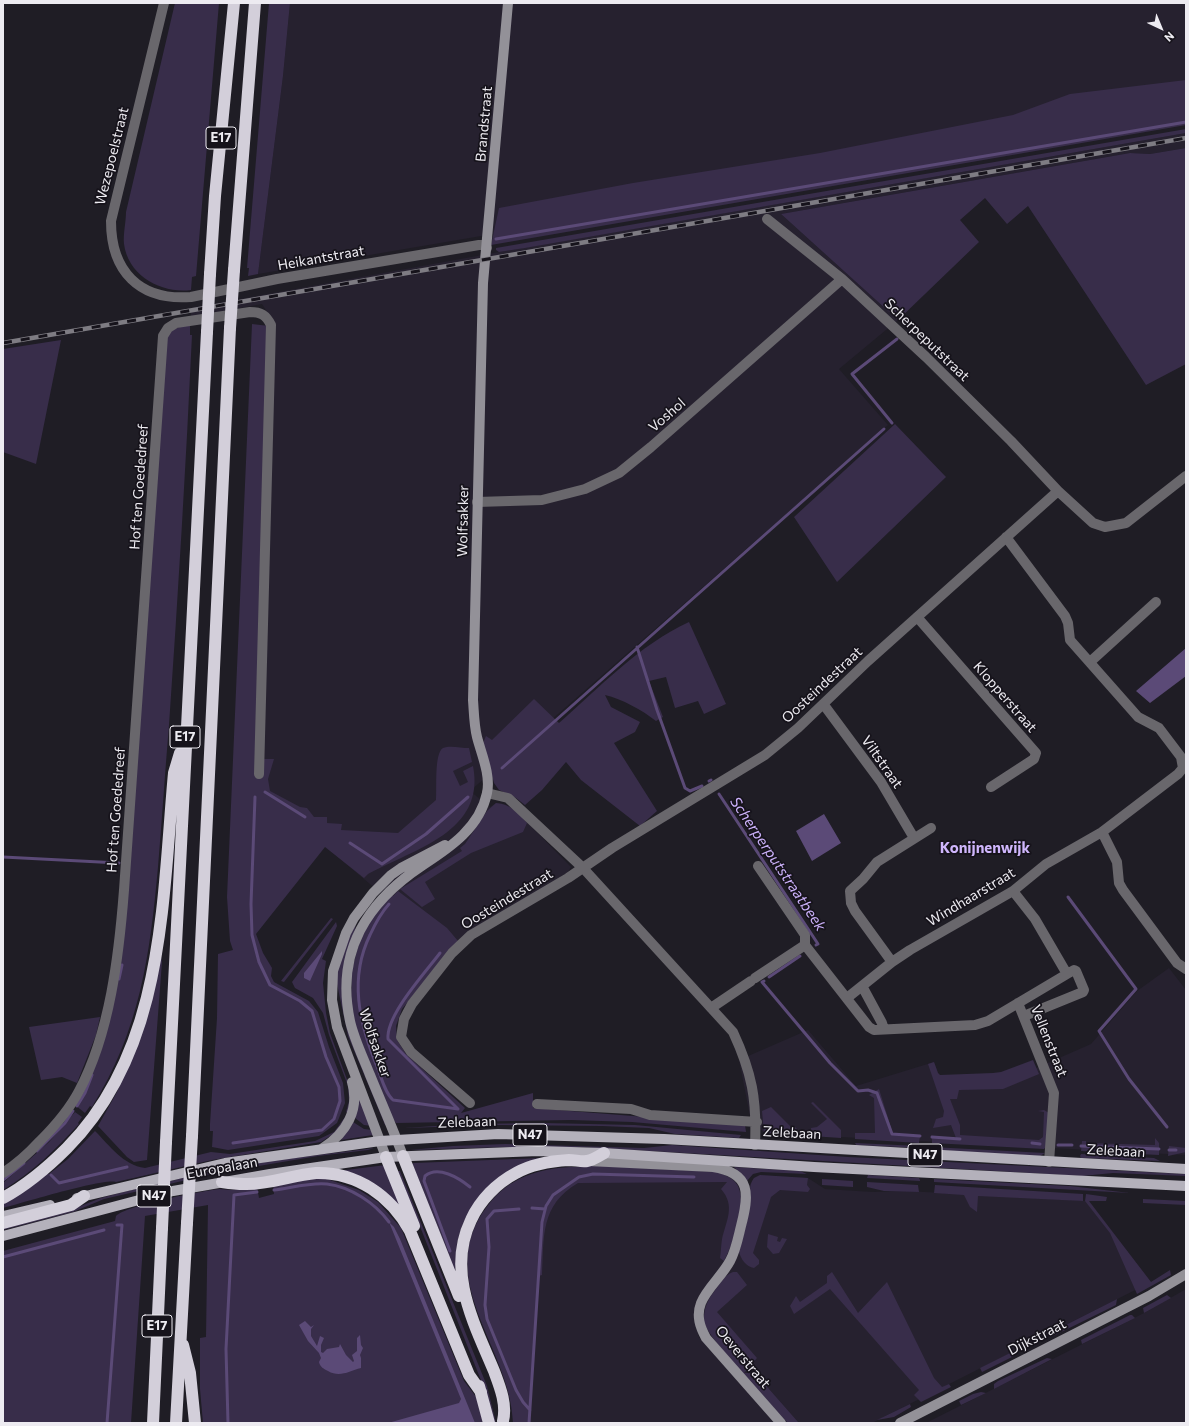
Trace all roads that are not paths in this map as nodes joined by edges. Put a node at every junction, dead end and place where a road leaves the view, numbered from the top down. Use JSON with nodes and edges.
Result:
{"nodes":[{"id":1,"x":164,"y":3,"type":"edge"},
{"id":2,"x":234,"y":3,"type":"edge"},
{"id":3,"x":255,"y":3,"type":"edge"},
{"id":4,"x":508,"y":3,"type":"edge"},
{"id":5,"x":767,"y":219,"type":"dead end"},
{"id":6,"x":487,"y":248,"type":"junction"},
{"id":7,"x":842,"y":279,"type":"junction"},
{"id":8,"x":164,"y":297,"type":"joint"},
{"id":9,"x":1186,"y":476,"type":"edge"},
{"id":10,"x":1058,"y":491,"type":"junction"},
{"id":11,"x":477,"y":502,"type":"junction"},
{"id":12,"x":1006,"y":537,"type":"junction"},
{"id":13,"x":1156,"y":602,"type":"dead end"},
{"id":14,"x":916,"y":617,"type":"junction"},
{"id":15,"x":1090,"y":662,"type":"junction"},
{"id":16,"x":824,"y":705,"type":"junction"},
{"id":17,"x":185,"y":736,"type":"junction"},
{"id":18,"x":1184,"y":762,"type":"edge"},
{"id":19,"x":259,"y":774,"type":"dead end"},
{"id":20,"x":991,"y":787,"type":"dead end"},
{"id":21,"x":487,"y":793,"type":"junction"},
{"id":22,"x":931,"y":828,"type":"dead end"},
{"id":23,"x":1102,"y":832,"type":"junction"},
{"id":24,"x":461,"y":837,"type":"junction"},
{"id":25,"x":914,"y":838,"type":"junction"},
{"id":26,"x":758,"y":866,"type":"dead end"},
{"id":27,"x":583,"y":868,"type":"junction"},
{"id":28,"x":1013,"y":891,"type":"junction"},
{"id":29,"x":805,"y":945,"type":"junction"},
{"id":30,"x":892,"y":962,"type":"junction"},
{"id":31,"x":1186,"y":969,"type":"edge"},
{"id":32,"x":1067,"y":974,"type":"junction"},
{"id":33,"x":862,"y":986,"type":"junction"},
{"id":34,"x":847,"y":998,"type":"junction"},
{"id":35,"x":332,"y":1000,"type":"junction"},
{"id":36,"x":1018,"y":1003,"type":"junction"},
{"id":37,"x":711,"y":1008,"type":"junction"},
{"id":38,"x":1024,"y":1016,"type":"junction"},
{"id":39,"x":884,"y":1029,"type":"junction"},
{"id":40,"x":470,"y":1104,"type":"dead end"},
{"id":41,"x":537,"y":1104,"type":"dead end"},
{"id":42,"x":757,"y":1122,"type":"junction"},
{"id":43,"x":397,"y":1140,"type":"junction"},
{"id":44,"x":380,"y":1141,"type":"junction"},
{"id":45,"x":755,"y":1145,"type":"junction"},
{"id":46,"x":323,"y":1148,"type":"junction"},
{"id":47,"x":604,"y":1153,"type":"junction"},
{"id":48,"x":386,"y":1156,"type":"junction"},
{"id":49,"x":403,"y":1156,"type":"junction"},
{"id":50,"x":588,"y":1161,"type":"junction"},
{"id":51,"x":1049,"y":1162,"type":"junction"},
{"id":52,"x":1186,"y":1169,"type":"edge"},
{"id":53,"x":3,"y":1173,"type":"edge"},
{"id":54,"x":222,"y":1182,"type":"junction"},
{"id":55,"x":1186,"y":1186,"type":"edge"},
{"id":56,"x":84,"y":1196,"type":"junction"},
{"id":57,"x":3,"y":1198,"type":"edge"},
{"id":58,"x":3,"y":1216,"type":"edge"},
{"id":59,"x":3,"y":1223,"type":"edge"},
{"id":60,"x":3,"y":1236,"type":"edge"},
{"id":61,"x":1186,"y":1274,"type":"edge"},
{"id":62,"x":180,"y":1333,"type":"junction"},
{"id":63,"x":481,"y":1392,"type":"junction"},
{"id":64,"x":503,"y":1422,"type":"edge"},
{"id":65,"x":153,"y":1423,"type":"edge"},
{"id":66,"x":176,"y":1423,"type":"edge"},
{"id":67,"x":194,"y":1423,"type":"edge"},
{"id":68,"x":489,"y":1423,"type":"edge"},
{"id":69,"x":780,"y":1423,"type":"edge"},
{"id":70,"x":900,"y":1423,"type":"edge"}],
"edges":[{"from":1,"to":8,"type":"street","name":"Wezepoelstraat"},
{"from":2,"to":17,"type":"highway","number":"E17","bridge":true},
{"from":3,"to":62,"type":"highway","number":"E17","bridge":true},
{"from":4,"to":6,"type":"street","name":"Brandstraat"},
{"from":5,"to":7,"type":"street","name":"Scherpeputstraat"},
{"from":6,"to":8,"type":"street","name":"Heikantstraat"},
{"from":6,"to":11,"type":"street","name":"Wolfsakker"},
{"from":7,"to":10,"type":"street","name":"Scherpeputstraat"},
{"from":7,"to":11,"type":"street","name":"Voshol"},
{"from":9,"to":10,"type":"street","name":"Scherpeputstraat"},
{"from":10,"to":12,"type":"street","name":"Oosteindestraat"},
{"from":11,"to":21,"type":"street","name":"Wolfsakker"},
{"from":12,"to":14,"type":"street","name":"Oosteindestraat"},
{"from":12,"to":15,"type":"street","name":"Windhaarstraat"},
{"from":13,"to":15,"type":"street"},
{"from":14,"to":16,"type":"street","name":"Oosteindestraat"},
{"from":14,"to":20,"type":"street","name":"Klopperstraat"},
{"from":15,"to":18,"type":"street","name":"Windhaarstraat"},
{"from":16,"to":25,"type":"street","name":"Viltstraat"},
{"from":16,"to":27,"type":"street","name":"Oosteindestraat"},
{"from":17,"to":57,"type":"highway"},
{"from":17,"to":65,"type":"highway","number":"E17","bridge":true},
{"from":18,"to":23,"type":"street","name":"Windhaarstraat"},
{"from":19,"to":53,"type":"street","name":"Hof ten Goededreef"},
{"from":21,"to":24,"type":"street","name":"Wolfsakker"},
{"from":21,"to":27,"type":"street"},
{"from":22,"to":25,"type":"street"},
{"from":23,"to":28,"type":"street","name":"Windhaarstraat"},
{"from":23,"to":31,"type":"street"},
{"from":24,"to":35,"type":"street","name":"Wolfsakker"},
{"from":24,"to":43,"type":"street","name":"Wolfsakker"},
{"from":25,"to":30,"type":"street"},
{"from":26,"to":29,"type":"street"},
{"from":27,"to":37,"type":"street"},
{"from":27,"to":40,"type":"street","name":"Oosteindestraat"},
{"from":28,"to":30,"type":"street","name":"Windhaarstraat"},
{"from":28,"to":32,"type":"street"},
{"from":29,"to":34,"type":"street"},
{"from":29,"to":37,"type":"street"},
{"from":30,"to":33,"type":"street","name":"Windhaarstraat"},
{"from":32,"to":36,"type":"street"},
{"from":32,"to":38,"type":"street"},
{"from":33,"to":34,"type":"street","name":"Windhaarstraat"},
{"from":33,"to":39,"type":"street"},
{"from":34,"to":39,"type":"street"},
{"from":35,"to":44,"type":"street","name":"Wolfsakker"},
{"from":35,"to":46,"type":"street","name":"Wolfsakker"},
{"from":36,"to":38,"type":"street","name":"Vellenstraat"},
{"from":36,"to":39,"type":"street"},
{"from":37,"to":42,"type":"street"},
{"from":38,"to":51,"type":"street","name":"Vellenstraat"},
{"from":41,"to":42,"type":"street","name":"Zelebaan"},
{"from":42,"to":45,"type":"street"},
{"from":43,"to":44,"type":"main road","name":"Europalaan","number":"N47"},
{"from":43,"to":45,"type":"main road","name":"Zelebaan","number":"N47"},
{"from":43,"to":49,"type":"street","name":"Wolfsakker"},
{"from":44,"to":46,"type":"main road","name":"Europalaan","number":"N47"},
{"from":44,"to":48,"type":"street","name":"Wolfsakker"},
{"from":45,"to":51,"type":"main road","name":"Zelebaan","number":"N47"},
{"from":46,"to":56,"type":"main road","name":"Europalaan","number":"N47"},
{"from":47,"to":49,"type":"main road","number":"N47"},
{"from":47,"to":50,"type":"highway"},
{"from":47,"to":55,"type":"main road","number":"N47"},
{"from":48,"to":49,"type":"main road","name":"Europalaan","number":"N47"},
{"from":48,"to":54,"type":"main road","name":"Europalaan","number":"N47"},
{"from":48,"to":63,"type":"highway"},
{"from":49,"to":64,"type":"highway"},
{"from":50,"to":64,"type":"highway"},
{"from":50,"to":69,"type":"street","name":"Oeverstraat"},
{"from":51,"to":52,"type":"main road","name":"Zelebaan","number":"N47"},
{"from":54,"to":60,"type":"main road","name":"Europalaan","number":"N47"},
{"from":54,"to":63,"type":"highway"},
{"from":56,"to":58,"type":"main road","name":"Europalaan","number":"N47"},
{"from":56,"to":59,"type":"highway"},
{"from":61,"to":70,"type":"street","name":"Dijkstraat"},
{"from":62,"to":66,"type":"highway","number":"E17"},
{"from":62,"to":67,"type":"highway"},
{"from":63,"to":68,"type":"highway"}]}
